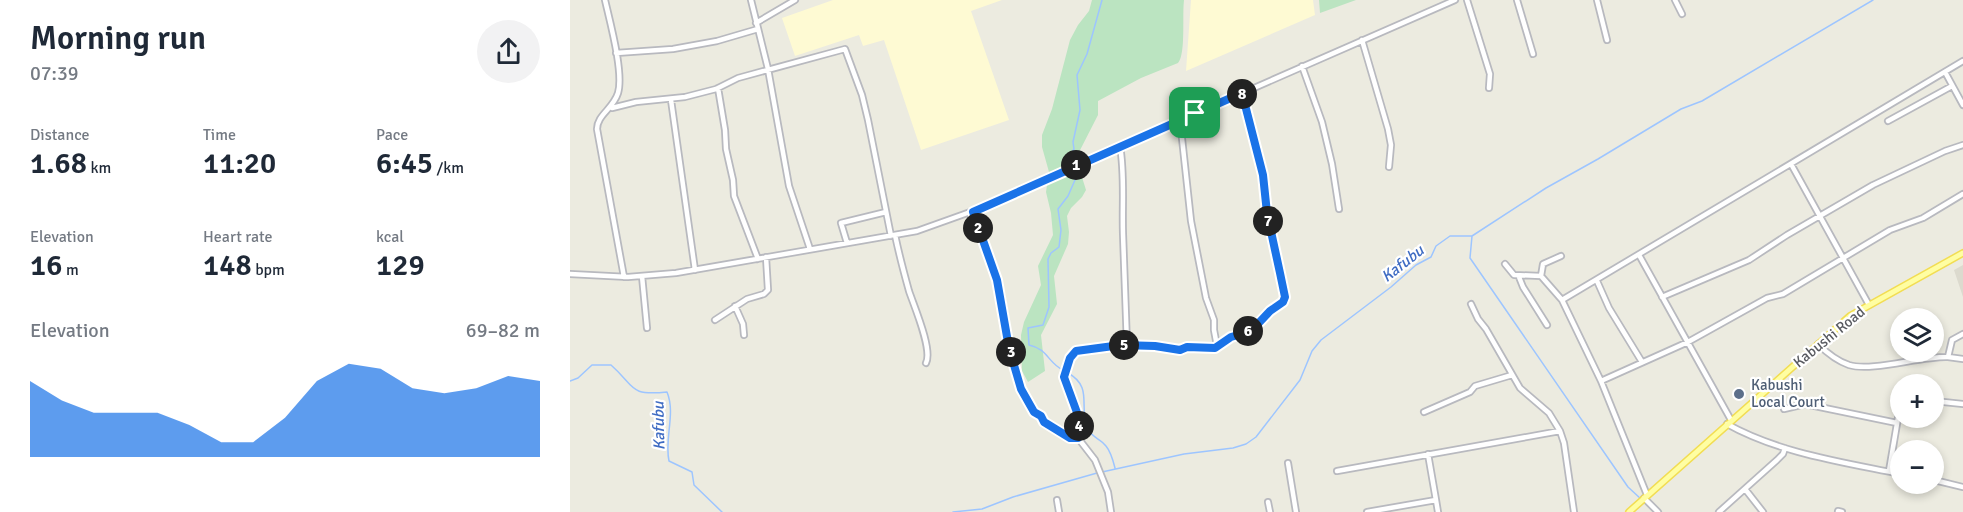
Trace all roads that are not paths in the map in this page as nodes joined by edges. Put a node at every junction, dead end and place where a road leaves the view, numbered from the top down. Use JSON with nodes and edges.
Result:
{"nodes":[{"id":1,"x":605,"y":0,"type":"edge"},
{"id":2,"x":751,"y":0,"type":"edge"},
{"id":3,"x":795,"y":0,"type":"edge"},
{"id":4,"x":1455,"y":0,"type":"edge"},
{"id":5,"x":1467,"y":0,"type":"edge"},
{"id":6,"x":1517,"y":0,"type":"edge"},
{"id":7,"x":1597,"y":0,"type":"edge"},
{"id":8,"x":1675,"y":0,"type":"edge"},
{"id":9,"x":1682,"y":14,"type":"dead end"},
{"id":10,"x":757,"y":26,"type":"junction"},
{"id":11,"x":1607,"y":39,"type":"dead end"},
{"id":12,"x":1362,"y":40,"type":"junction"},
{"id":13,"x":616,"y":53,"type":"junction"},
{"id":14,"x":1533,"y":54,"type":"dead end"},
{"id":15,"x":1963,"y":61,"type":"edge"},
{"id":16,"x":1302,"y":66,"type":"junction"},
{"id":17,"x":768,"y":69,"type":"junction"},
{"id":18,"x":1945,"y":72,"type":"junction"},
{"id":19,"x":1953,"y":86,"type":"junction"},
{"id":20,"x":718,"y":88,"type":"junction"},
{"id":21,"x":1489,"y":88,"type":"dead end"},
{"id":22,"x":1242,"y":93,"type":"junction"},
{"id":23,"x":671,"y":99,"type":"junction"},
{"id":24,"x":1963,"y":105,"type":"edge"},
{"id":25,"x":612,"y":108,"type":"junction"},
{"id":26,"x":1180,"y":120,"type":"junction"},
{"id":27,"x":1888,"y":121,"type":"dead end"},
{"id":28,"x":1963,"y":145,"type":"edge"},
{"id":29,"x":1120,"y":146,"type":"junction"},
{"id":30,"x":1791,"y":164,"type":"junction"},
{"id":31,"x":1389,"y":167,"type":"dead end"},
{"id":32,"x":1963,"y":194,"type":"edge"},
{"id":33,"x":1339,"y":209,"type":"dead end"},
{"id":34,"x":886,"y":212,"type":"junction"},
{"id":35,"x":973,"y":212,"type":"junction"},
{"id":36,"x":1820,"y":215,"type":"junction"},
{"id":37,"x":893,"y":236,"type":"junction"},
{"id":38,"x":847,"y":243,"type":"junction"},
{"id":39,"x":810,"y":249,"type":"junction"},
{"id":40,"x":1963,"y":253,"type":"edge"},
{"id":41,"x":1639,"y":255,"type":"junction"},
{"id":42,"x":1561,"y":256,"type":"dead end"},
{"id":43,"x":766,"y":257,"type":"junction"},
{"id":44,"x":758,"y":258,"type":"junction"},
{"id":45,"x":1844,"y":258,"type":"junction"},
{"id":46,"x":1504,"y":264,"type":"dead end"},
{"id":47,"x":694,"y":270,"type":"junction"},
{"id":48,"x":570,"y":274,"type":"edge"},
{"id":49,"x":642,"y":276,"type":"junction"},
{"id":50,"x":1541,"y":276,"type":"junction"},
{"id":51,"x":624,"y":277,"type":"junction"},
{"id":52,"x":1520,"y":277,"type":"junction"},
{"id":53,"x":1598,"y":281,"type":"junction"},
{"id":54,"x":1662,"y":297,"type":"junction"},
{"id":55,"x":1562,"y":300,"type":"junction"},
{"id":56,"x":1471,"y":304,"type":"dead end"},
{"id":57,"x":1869,"y":305,"type":"junction"},
{"id":58,"x":735,"y":306,"type":"junction"},
{"id":59,"x":715,"y":320,"type":"dead end"},
{"id":60,"x":1547,"y":325,"type":"dead end"},
{"id":61,"x":647,"y":328,"type":"dead end"},
{"id":62,"x":1963,"y":334,"type":"edge"},
{"id":63,"x":744,"y":335,"type":"dead end"},
{"id":64,"x":1688,"y":342,"type":"junction"},
{"id":65,"x":1818,"y":344,"type":"junction"},
{"id":66,"x":1127,"y":345,"type":"junction"},
{"id":67,"x":1217,"y":346,"type":"junction"},
{"id":68,"x":1948,"y":357,"type":"junction"},
{"id":69,"x":1963,"y":359,"type":"edge"},
{"id":70,"x":1642,"y":362,"type":"junction"},
{"id":71,"x":926,"y":363,"type":"dead end"},
{"id":72,"x":1512,"y":375,"type":"junction"},
{"id":73,"x":1601,"y":381,"type":"junction"},
{"id":74,"x":1944,"y":402,"type":"edge"},
{"id":75,"x":1963,"y":404,"type":"edge"},
{"id":76,"x":1784,"y":408,"type":"dead end"},
{"id":77,"x":1424,"y":412,"type":"dead end"},
{"id":78,"x":1729,"y":422,"type":"junction"},
{"id":79,"x":1890,"y":422,"type":"edge"},
{"id":80,"x":1896,"y":428,"type":"edge"},
{"id":81,"x":1560,"y":431,"type":"junction"},
{"id":82,"x":1078,"y":438,"type":"junction"},
{"id":83,"x":1785,"y":448,"type":"junction"},
{"id":84,"x":1428,"y":454,"type":"junction"},
{"id":85,"x":1288,"y":463,"type":"dead end"},
{"id":86,"x":1336,"y":471,"type":"dead end"},
{"id":87,"x":1889,"y":471,"type":"joint"},
{"id":88,"x":1944,"y":482,"type":"edge"},
{"id":89,"x":1963,"y":487,"type":"edge"},
{"id":90,"x":1745,"y":489,"type":"junction"},
{"id":91,"x":1645,"y":497,"type":"junction"},
{"id":92,"x":1057,"y":500,"type":"dead end"},
{"id":93,"x":1436,"y":500,"type":"junction"},
{"id":94,"x":1268,"y":502,"type":"dead end"},
{"id":95,"x":1059,"y":512,"type":"edge"},
{"id":96,"x":1111,"y":512,"type":"edge"},
{"id":97,"x":1270,"y":512,"type":"edge"},
{"id":98,"x":1296,"y":512,"type":"edge"},
{"id":99,"x":1366,"y":512,"type":"edge"},
{"id":100,"x":1438,"y":512,"type":"edge"},
{"id":101,"x":1574,"y":512,"type":"edge"},
{"id":102,"x":1629,"y":512,"type":"edge"},
{"id":103,"x":1658,"y":512,"type":"edge"},
{"id":104,"x":1719,"y":512,"type":"edge"},
{"id":105,"x":1762,"y":512,"type":"edge"}],
"edges":[{"from":1,"to":13,"type":"street"},
{"from":2,"to":10,"type":"street"},
{"from":3,"to":10,"type":"street"},
{"from":4,"to":12,"type":"street"},
{"from":5,"to":21,"type":"street"},
{"from":6,"to":14,"type":"street"},
{"from":7,"to":11,"type":"street"},
{"from":8,"to":9,"type":"street"},
{"from":10,"to":13,"type":"street"},
{"from":10,"to":17,"type":"street"},
{"from":12,"to":16,"type":"street"},
{"from":12,"to":31,"type":"street"},
{"from":13,"to":25,"type":"street"},
{"from":15,"to":18,"type":"street"},
{"from":16,"to":22,"type":"street"},
{"from":16,"to":33,"type":"street"},
{"from":17,"to":20,"type":"street"},
{"from":17,"to":34,"type":"street"},
{"from":17,"to":39,"type":"street"},
{"from":18,"to":19,"type":"street"},
{"from":18,"to":30,"type":"street"},
{"from":19,"to":24,"type":"street"},
{"from":19,"to":27,"type":"street"},
{"from":20,"to":23,"type":"street"},
{"from":20,"to":44,"type":"street"},
{"from":22,"to":26,"type":"street"},
{"from":22,"to":67,"type":"street"},
{"from":23,"to":25,"type":"street"},
{"from":23,"to":47,"type":"street"},
{"from":25,"to":51,"type":"street"},
{"from":26,"to":29,"type":"street"},
{"from":26,"to":67,"type":"street"},
{"from":28,"to":36,"type":"street"},
{"from":29,"to":35,"type":"street"},
{"from":29,"to":66,"type":"street"},
{"from":30,"to":36,"type":"street"},
{"from":30,"to":41,"type":"street"},
{"from":32,"to":45,"type":"street"},
{"from":34,"to":37,"type":"street"},
{"from":34,"to":38,"type":"street"},
{"from":35,"to":37,"type":"street"},
{"from":35,"to":82,"type":"street"},
{"from":36,"to":45,"type":"street"},
{"from":36,"to":54,"type":"street"},
{"from":37,"to":38,"type":"street"},
{"from":37,"to":71,"type":"street"},
{"from":38,"to":39,"type":"street"},
{"from":39,"to":43,"type":"street"},
{"from":40,"to":57,"type":"main road","name":"Kabushi Road"},
{"from":41,"to":53,"type":"street"},
{"from":41,"to":54,"type":"street"},
{"from":42,"to":50,"type":"street"},
{"from":43,"to":44,"type":"street"},
{"from":43,"to":58,"type":"street"},
{"from":44,"to":47,"type":"street"},
{"from":45,"to":57,"type":"street"},
{"from":45,"to":64,"type":"street"},
{"from":46,"to":52,"type":"street"},
{"from":47,"to":49,"type":"street"},
{"from":48,"to":51,"type":"street"},
{"from":49,"to":51,"type":"street"},
{"from":49,"to":61,"type":"street"},
{"from":50,"to":52,"type":"street"},
{"from":50,"to":55,"type":"street"},
{"from":52,"to":60,"type":"street"},
{"from":53,"to":55,"type":"street"},
{"from":53,"to":70,"type":"street"},
{"from":54,"to":64,"type":"street"},
{"from":55,"to":73,"type":"street"},
{"from":56,"to":72,"type":"street"},
{"from":57,"to":65,"type":"main road","name":"Kabushi Road"},
{"from":58,"to":59,"type":"street"},
{"from":58,"to":63,"type":"street"},
{"from":62,"to":68,"type":"street"},
{"from":64,"to":70,"type":"street"},
{"from":64,"to":78,"type":"street"},
{"from":65,"to":68,"type":"street"},
{"from":65,"to":78,"type":"main road","name":"Kabushi Road"},
{"from":66,"to":67,"type":"street"},
{"from":66,"to":82,"type":"street"},
{"from":68,"to":69,"type":"street"},
{"from":70,"to":73,"type":"street"},
{"from":72,"to":77,"type":"street"},
{"from":72,"to":81,"type":"street"},
{"from":73,"to":91,"type":"street"},
{"from":74,"to":75,"type":"street"},
{"from":76,"to":79,"type":"street"},
{"from":78,"to":83,"type":"street"},
{"from":78,"to":91,"type":"main road","name":"Kabushi Road"},
{"from":80,"to":87,"type":"street"},
{"from":81,"to":84,"type":"street"},
{"from":81,"to":101,"type":"street"},
{"from":82,"to":96,"type":"street"},
{"from":83,"to":87,"type":"street"},
{"from":83,"to":90,"type":"street"},
{"from":84,"to":86,"type":"street"},
{"from":84,"to":93,"type":"street"},
{"from":85,"to":98,"type":"street"},
{"from":88,"to":89,"type":"street"},
{"from":90,"to":104,"type":"street"},
{"from":90,"to":105,"type":"street"},
{"from":91,"to":102,"type":"main road","name":"Kabushi Road"},
{"from":91,"to":103,"type":"street"},
{"from":92,"to":95,"type":"street"},
{"from":93,"to":99,"type":"street"},
{"from":93,"to":100,"type":"street"},
{"from":94,"to":97,"type":"street"}]}
